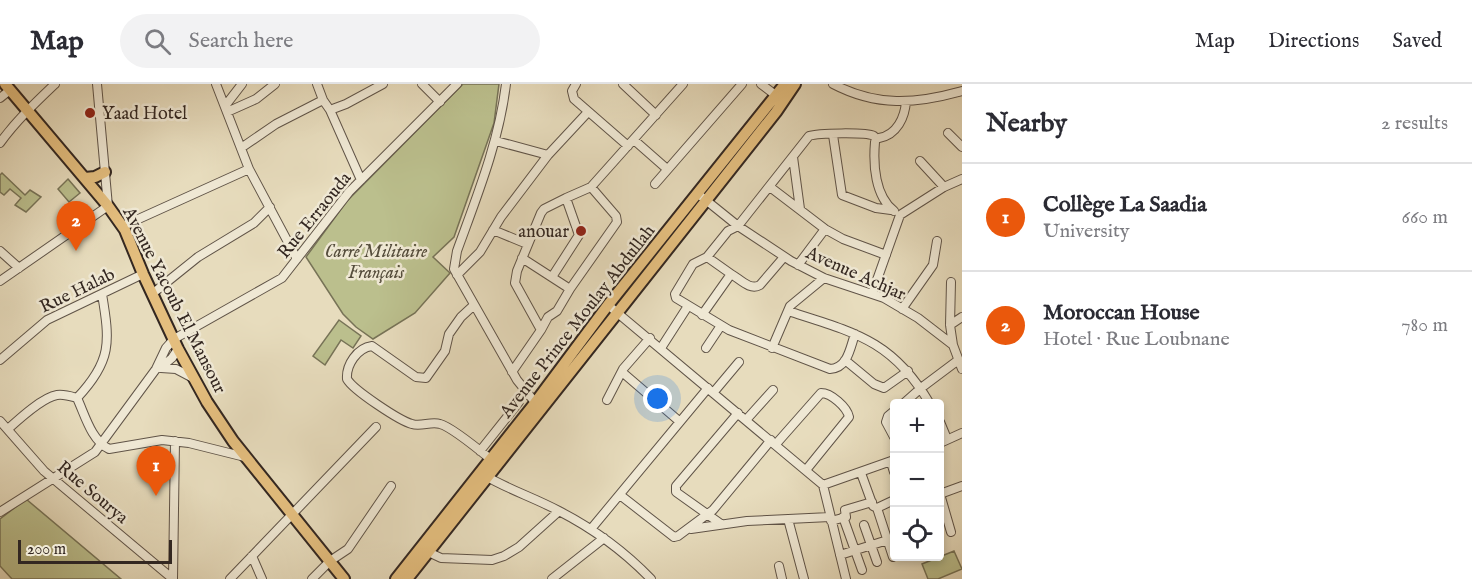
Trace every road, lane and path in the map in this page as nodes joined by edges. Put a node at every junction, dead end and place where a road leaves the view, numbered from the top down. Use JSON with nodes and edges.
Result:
{"nodes":[{"id":1,"x":55,"y":84,"type":"edge"},
{"id":2,"x":97,"y":84,"type":"edge"},
{"id":3,"x":216,"y":84,"type":"edge"},
{"id":4,"x":242,"y":84,"type":"edge"},
{"id":5,"x":274,"y":84,"type":"edge"},
{"id":6,"x":317,"y":84,"type":"edge"},
{"id":7,"x":383,"y":84,"type":"edge"},
{"id":8,"x":422,"y":84,"type":"edge"},
{"id":9,"x":457,"y":84,"type":"edge"},
{"id":10,"x":506,"y":84,"type":"edge"},
{"id":11,"x":576,"y":84,"type":"edge"},
{"id":12,"x":623,"y":84,"type":"edge"},
{"id":13,"x":682,"y":84,"type":"edge"},
{"id":14,"x":742,"y":84,"type":"edge"},
{"id":15,"x":761,"y":84,"type":"edge"},
{"id":16,"x":785,"y":84,"type":"edge"},
{"id":17,"x":795,"y":84,"type":"edge"},
{"id":18,"x":833,"y":84,"type":"edge"},
{"id":19,"x":8,"y":87,"type":"edge"},
{"id":20,"x":962,"y":90,"type":"edge"},
{"id":21,"x":0,"y":98,"type":"edge"},
{"id":22,"x":781,"y":99,"type":"junction"},
{"id":23,"x":323,"y":100,"type":"junction"},
{"id":24,"x":906,"y":101,"type":"junction"},
{"id":25,"x":440,"y":102,"type":"junction"},
{"id":26,"x":226,"y":109,"type":"junction"},
{"id":27,"x":330,"y":110,"type":"junction"},
{"id":28,"x":28,"y":111,"type":"junction"},
{"id":29,"x":588,"y":112,"type":"junction"},
{"id":30,"x":656,"y":115,"type":"junction"},
{"id":31,"x":948,"y":133,"type":"dead end"},
{"id":32,"x":833,"y":135,"type":"junction"},
{"id":33,"x":876,"y":139,"type":"junction"},
{"id":34,"x":634,"y":140,"type":"junction"},
{"id":35,"x":496,"y":141,"type":"junction"},
{"id":36,"x":0,"y":143,"type":"edge"},
{"id":37,"x":628,"y":146,"type":"junction"},
{"id":38,"x":962,"y":147,"type":"edge"},
{"id":39,"x":241,"y":148,"type":"junction"},
{"id":40,"x":548,"y":155,"type":"junction"},
{"id":41,"x":793,"y":157,"type":"junction"},
{"id":42,"x":920,"y":161,"type":"dead end"},
{"id":43,"x":249,"y":169,"type":"junction"},
{"id":44,"x":667,"y":169,"type":"junction"},
{"id":45,"x":105,"y":172,"type":"junction"},
{"id":46,"x":85,"y":178,"type":"junction"},
{"id":47,"x":962,"y":179,"type":"edge"},
{"id":48,"x":361,"y":180,"type":"junction"},
{"id":49,"x":654,"y":184,"type":"dead end"},
{"id":50,"x":591,"y":187,"type":"junction"},
{"id":51,"x":770,"y":187,"type":"junction"},
{"id":52,"x":944,"y":187,"type":"junction"},
{"id":53,"x":701,"y":196,"type":"junction"},
{"id":54,"x":566,"y":198,"type":"junction"},
{"id":55,"x":108,"y":206,"type":"junction"},
{"id":56,"x":270,"y":207,"type":"junction"},
{"id":57,"x":800,"y":209,"type":"junction"},
{"id":58,"x":891,"y":210,"type":"junction"},
{"id":59,"x":900,"y":215,"type":"junction"},
{"id":60,"x":123,"y":226,"type":"junction"},
{"id":61,"x":738,"y":226,"type":"junction"},
{"id":62,"x":825,"y":229,"type":"junction"},
{"id":63,"x":493,"y":230,"type":"junction"},
{"id":64,"x":937,"y":242,"type":"dead end"},
{"id":65,"x":527,"y":244,"type":"junction"},
{"id":66,"x":0,"y":251,"type":"edge"},
{"id":67,"x":886,"y":255,"type":"junction"},
{"id":68,"x":707,"y":257,"type":"junction"},
{"id":69,"x":784,"y":257,"type":"junction"},
{"id":70,"x":522,"y":258,"type":"junction"},
{"id":71,"x":297,"y":260,"type":"junction"},
{"id":72,"x":798,"y":264,"type":"junction"},
{"id":73,"x":19,"y":268,"type":"junction"},
{"id":74,"x":143,"y":274,"type":"junction"},
{"id":75,"x":731,"y":274,"type":"junction"},
{"id":76,"x":457,"y":275,"type":"junction"},
{"id":77,"x":552,"y":277,"type":"junction"},
{"id":78,"x":824,"y":278,"type":"junction"},
{"id":79,"x":0,"y":281,"type":"edge"},
{"id":80,"x":951,"y":282,"type":"dead end"},
{"id":81,"x":570,"y":289,"type":"junction"},
{"id":82,"x":102,"y":294,"type":"junction"},
{"id":83,"x":152,"y":294,"type":"junction"},
{"id":84,"x":872,"y":294,"type":"junction"},
{"id":85,"x":608,"y":304,"type":"junction"},
{"id":86,"x":474,"y":305,"type":"junction"},
{"id":87,"x":688,"y":306,"type":"junction"},
{"id":88,"x":902,"y":309,"type":"junction"},
{"id":89,"x":788,"y":311,"type":"junction"},
{"id":90,"x":618,"y":312,"type":"junction"},
{"id":91,"x":702,"y":315,"type":"junction"},
{"id":92,"x":962,"y":317,"type":"edge"},
{"id":93,"x":950,"y":325,"type":"junction"},
{"id":94,"x":720,"y":327,"type":"junction"},
{"id":95,"x":541,"y":330,"type":"junction"},
{"id":96,"x":855,"y":334,"type":"junction"},
{"id":97,"x":650,"y":338,"type":"junction"},
{"id":98,"x":176,"y":344,"type":"junction"},
{"id":99,"x":661,"y":348,"type":"junction"},
{"id":100,"x":706,"y":348,"type":"dead end"},
{"id":101,"x":772,"y":348,"type":"junction"},
{"id":102,"x":956,"y":348,"type":"edge"},
{"id":103,"x":0,"y":360,"type":"edge"},
{"id":104,"x":845,"y":360,"type":"junction"},
{"id":105,"x":957,"y":361,"type":"junction"},
{"id":106,"x":739,"y":362,"type":"dead end"},
{"id":107,"x":158,"y":368,"type":"junction"},
{"id":108,"x":962,"y":369,"type":"edge"},
{"id":109,"x":908,"y":371,"type":"junction"},
{"id":110,"x":512,"y":372,"type":"junction"},
{"id":111,"x":622,"y":372,"type":"junction"},
{"id":112,"x":194,"y":378,"type":"junction"},
{"id":113,"x":921,"y":388,"type":"junction"},
{"id":114,"x":710,"y":390,"type":"junction"},
{"id":115,"x":773,"y":390,"type":"dead end"},
{"id":116,"x":77,"y":398,"type":"junction"},
{"id":117,"x":909,"y":399,"type":"edge"},
{"id":118,"x":927,"y":399,"type":"edge"},
{"id":119,"x":607,"y":400,"type":"dead end"},
{"id":120,"x":519,"y":402,"type":"dead end"},
{"id":121,"x":538,"y":406,"type":"junction"},
{"id":122,"x":738,"y":413,"type":"junction"},
{"id":123,"x":890,"y":416,"type":"edge"},
{"id":124,"x":746,"y":420,"type":"junction"},
{"id":125,"x":0,"y":421,"type":"edge"},
{"id":126,"x":679,"y":421,"type":"junction"},
{"id":127,"x":376,"y":427,"type":"dead end"},
{"id":128,"x":8,"y":429,"type":"junction"},
{"id":129,"x":890,"y":430,"type":"edge"},
{"id":130,"x":962,"y":433,"type":"edge"},
{"id":131,"x":175,"y":441,"type":"junction"},
{"id":132,"x":944,"y":441,"type":"edge"},
{"id":133,"x":774,"y":442,"type":"junction"},
{"id":134,"x":101,"y":445,"type":"junction"},
{"id":135,"x":480,"y":451,"type":"junction"},
{"id":136,"x":247,"y":458,"type":"junction"},
{"id":137,"x":494,"y":462,"type":"junction"},
{"id":138,"x":890,"y":462,"type":"edge"},
{"id":139,"x":806,"y":470,"type":"junction"},
{"id":140,"x":861,"y":473,"type":"junction"},
{"id":141,"x":484,"y":474,"type":"junction"},
{"id":142,"x":54,"y":479,"type":"junction"},
{"id":143,"x":823,"y":485,"type":"junction"},
{"id":144,"x":391,"y":486,"type":"dead end"},
{"id":145,"x":961,"y":489,"type":"edge"},
{"id":146,"x":944,"y":493,"type":"edge"},
{"id":147,"x":620,"y":495,"type":"junction"},
{"id":148,"x":890,"y":501,"type":"edge"},
{"id":149,"x":874,"y":505,"type":"junction"},
{"id":150,"x":944,"y":507,"type":"edge"},
{"id":151,"x":559,"y":511,"type":"junction"},
{"id":152,"x":0,"y":512,"type":"edge"},
{"id":153,"x":292,"y":515,"type":"junction"},
{"id":154,"x":707,"y":515,"type":"junction"},
{"id":155,"x":843,"y":517,"type":"junction"},
{"id":156,"x":788,"y":519,"type":"junction"},
{"id":157,"x":831,"y":519,"type":"junction"},
{"id":158,"x":721,"y":524,"type":"junction"},
{"id":159,"x":864,"y":525,"type":"dead end"},
{"id":160,"x":591,"y":529,"type":"junction"},
{"id":161,"x":691,"y":529,"type":"junction"},
{"id":162,"x":951,"y":532,"type":"dead end"},
{"id":163,"x":890,"y":537,"type":"edge"},
{"id":164,"x":604,"y":538,"type":"junction"},
{"id":165,"x":890,"y":539,"type":"edge"},
{"id":166,"x":871,"y":545,"type":"junction"},
{"id":167,"x":424,"y":550,"type":"junction"},
{"id":168,"x":855,"y":551,"type":"junction"},
{"id":169,"x":840,"y":555,"type":"junction"},
{"id":170,"x":252,"y":556,"type":"junction"},
{"id":171,"x":330,"y":561,"type":"junction"},
{"id":172,"x":877,"y":562,"type":"dead end"},
{"id":173,"x":779,"y":566,"type":"dead end"},
{"id":174,"x":862,"y":570,"type":"dead end"},
{"id":175,"x":173,"y":579,"type":"edge"},
{"id":176,"x":230,"y":579,"type":"edge"},
{"id":177,"x":262,"y":579,"type":"edge"},
{"id":178,"x":312,"y":579,"type":"edge"},
{"id":179,"x":344,"y":579,"type":"edge"},
{"id":180,"x":396,"y":579,"type":"edge"},
{"id":181,"x":407,"y":579,"type":"edge"},
{"id":182,"x":552,"y":579,"type":"edge"},
{"id":183,"x":651,"y":579,"type":"edge"},
{"id":184,"x":782,"y":579,"type":"edge"},
{"id":185,"x":804,"y":579,"type":"edge"},
{"id":186,"x":846,"y":579,"type":"edge"}],
"edges":[{"from":1,"to":28,"type":"street"},
{"from":2,"to":45,"type":"street"},
{"from":3,"to":26,"type":"street"},
{"from":4,"to":26,"type":"street"},
{"from":5,"to":26,"type":"street"},
{"from":6,"to":23,"type":"street"},
{"from":7,"to":27,"type":"street"},
{"from":8,"to":25,"type":"street"},
{"from":9,"to":25,"type":"street","name":"Rue Erraouda"},
{"from":10,"to":35,"type":"street"},
{"from":11,"to":29,"type":"street"},
{"from":12,"to":30,"type":"street"},
{"from":13,"to":30,"type":"street"},
{"from":14,"to":44,"type":"street"},
{"from":15,"to":22,"type":"street"},
{"from":16,"to":22,"type":"main road","name":"Avenue Prince Moulay Abdullah"},
{"from":17,"to":22,"type":"main road","name":"Avenue Prince Moulay Abdullah"},
{"from":18,"to":24,"type":"street"},
{"from":19,"to":21,"type":"street"},
{"from":19,"to":28,"type":"main road","name":"Avenue Yacoub El Mansour"},
{"from":20,"to":24,"type":"street"},
{"from":22,"to":53,"type":"main road","name":"Avenue Prince Moulay Abdullah"},
{"from":23,"to":27,"type":"street"},
{"from":23,"to":39,"type":"street"},
{"from":24,"to":33,"type":"street"},
{"from":25,"to":48,"type":"street","name":"Rue Erraouda"},
{"from":26,"to":39,"type":"street"},
{"from":27,"to":48,"type":"street"},
{"from":28,"to":36,"type":"street"},
{"from":28,"to":46,"type":"main road","name":"Avenue Yacoub El Mansour"},
{"from":29,"to":37,"type":"street"},
{"from":29,"to":40,"type":"street"},
{"from":30,"to":34,"type":"street"},
{"from":31,"to":38,"type":"street"},
{"from":32,"to":33,"type":"street"},
{"from":32,"to":41,"type":"street"},
{"from":32,"to":58,"type":"street"},
{"from":33,"to":58,"type":"street"},
{"from":34,"to":37,"type":"street"},
{"from":34,"to":44,"type":"street"},
{"from":35,"to":40,"type":"street"},
{"from":35,"to":76,"type":"street"},
{"from":37,"to":50,"type":"street"},
{"from":39,"to":43,"type":"street"},
{"from":40,"to":63,"type":"street"},
{"from":41,"to":51,"type":"street"},
{"from":41,"to":57,"type":"street"},
{"from":42,"to":52,"type":"street"},
{"from":43,"to":56,"type":"street"},
{"from":43,"to":60,"type":"street"},
{"from":44,"to":49,"type":"street"},
{"from":45,"to":46,"type":"main road"},
{"from":45,"to":55,"type":"street"},
{"from":46,"to":55,"type":"main road","name":"Avenue Yacoub El Mansour"},
{"from":47,"to":52,"type":"street"},
{"from":48,"to":71,"type":"street","name":"Rue Erraouda"},
{"from":50,"to":54,"type":"street"},
{"from":50,"to":81,"type":"street"},
{"from":51,"to":57,"type":"street"},
{"from":51,"to":61,"type":"street"},
{"from":52,"to":59,"type":"street"},
{"from":53,"to":61,"type":"street","name":"Avenue Achjar"},
{"from":53,"to":85,"type":"main road","name":"Avenue Prince Moulay Abdullah"},
{"from":53,"to":90,"type":"main road","name":"Avenue Prince Moulay Abdullah"},
{"from":54,"to":65,"type":"street"},
{"from":54,"to":77,"type":"street"},
{"from":55,"to":60,"type":"main road","name":"Avenue Yacoub El Mansour"},
{"from":55,"to":73,"type":"street"},
{"from":56,"to":71,"type":"street"},
{"from":56,"to":83,"type":"street"},
{"from":57,"to":62,"type":"street"},
{"from":58,"to":59,"type":"street"},
{"from":59,"to":67,"type":"street"},
{"from":60,"to":74,"type":"main road","name":"Avenue Yacoub El Mansour"},
{"from":61,"to":68,"type":"street"},
{"from":61,"to":69,"type":"street","name":"Avenue Achjar"},
{"from":62,"to":67,"type":"street"},
{"from":62,"to":72,"type":"street"},
{"from":63,"to":65,"type":"street"},
{"from":63,"to":76,"type":"street"},
{"from":64,"to":88,"type":"street"},
{"from":65,"to":70,"type":"street"},
{"from":66,"to":73,"type":"street"},
{"from":67,"to":84,"type":"street"},
{"from":68,"to":75,"type":"street"},
{"from":68,"to":87,"type":"street"},
{"from":69,"to":72,"type":"street","name":"Avenue Achjar"},
{"from":69,"to":75,"type":"street"},
{"from":70,"to":77,"type":"street"},
{"from":70,"to":95,"type":"street"},
{"from":71,"to":98,"type":"street","name":"Rue Erraouda"},
{"from":72,"to":78,"type":"street","name":"Avenue Achjar"},
{"from":73,"to":79,"type":"street"},
{"from":74,"to":82,"type":"street","name":"Rue Halab"},
{"from":74,"to":83,"type":"main road","name":"Avenue Yacoub El Mansour"},
{"from":75,"to":91,"type":"street"},
{"from":76,"to":86,"type":"street"},
{"from":77,"to":81,"type":"street"},
{"from":78,"to":84,"type":"street","name":"Avenue Achjar"},
{"from":78,"to":89,"type":"street"},
{"from":80,"to":93,"type":"street"},
{"from":81,"to":95,"type":"street"},
{"from":82,"to":103,"type":"street","name":"Rue Halab"},
{"from":82,"to":116,"type":"street"},
{"from":83,"to":98,"type":"main road","name":"Avenue Yacoub El Mansour"},
{"from":84,"to":88,"type":"street","name":"Avenue Achjar"},
{"from":85,"to":90,"type":"street"},
{"from":85,"to":121,"type":"main road","name":"Avenue Prince Moulay Abdullah"},
{"from":86,"to":110,"type":"street"},
{"from":86,"to":135,"type":"street"},
{"from":87,"to":91,"type":"street"},
{"from":87,"to":99,"type":"street"},
{"from":88,"to":102,"type":"street","name":"Avenue Achjar"},
{"from":89,"to":96,"type":"street"},
{"from":89,"to":101,"type":"street"},
{"from":90,"to":97,"type":"street"},
{"from":90,"to":121,"type":"main road","name":"Avenue Prince Moulay Abdullah"},
{"from":91,"to":94,"type":"street"},
{"from":92,"to":93,"type":"street"},
{"from":93,"to":102,"type":"street"},
{"from":94,"to":100,"type":"street"},
{"from":94,"to":101,"type":"street"},
{"from":95,"to":110,"type":"street"},
{"from":96,"to":104,"type":"street"},
{"from":96,"to":109,"type":"street"},
{"from":97,"to":99,"type":"street"},
{"from":97,"to":111,"type":"street"},
{"from":98,"to":107,"type":"street"},
{"from":98,"to":112,"type":"main road","name":"Avenue Yacoub El Mansour"},
{"from":99,"to":114,"type":"street"},
{"from":101,"to":104,"type":"street"},
{"from":102,"to":105,"type":"street"},
{"from":104,"to":109,"type":"street"},
{"from":105,"to":108,"type":"street"},
{"from":105,"to":113,"type":"street"},
{"from":106,"to":114,"type":"street"},
{"from":107,"to":112,"type":"street"},
{"from":107,"to":134,"type":"street"},
{"from":109,"to":113,"type":"street"},
{"from":110,"to":121,"type":"street"},
{"from":111,"to":119,"type":"street"},
{"from":111,"to":126,"type":"street"},
{"from":112,"to":136,"type":"main road","name":"Avenue Yacoub El Mansour"},
{"from":113,"to":117,"type":"street"},
{"from":113,"to":118,"type":"street"},
{"from":114,"to":122,"type":"street"},
{"from":114,"to":126,"type":"street"},
{"from":115,"to":124,"type":"street"},
{"from":116,"to":128,"type":"street"},
{"from":116,"to":134,"type":"street"},
{"from":120,"to":135,"type":"street"},
{"from":121,"to":137,"type":"main road","name":"Avenue Prince Moulay Abdullah"},
{"from":122,"to":124,"type":"street"},
{"from":122,"to":154,"type":"street"},
{"from":123,"to":129,"type":"street"},
{"from":124,"to":133,"type":"street"},
{"from":125,"to":128,"type":"street","name":"Rue Sourya"},
{"from":126,"to":147,"type":"street"},
{"from":127,"to":153,"type":"street"},
{"from":128,"to":142,"type":"street","name":"Rue Sourya"},
{"from":130,"to":132,"type":"street"},
{"from":131,"to":134,"type":"street"},
{"from":131,"to":136,"type":"street"},
{"from":131,"to":175,"type":"street"},
{"from":133,"to":139,"type":"street"},
{"from":133,"to":139,"type":"street"},
{"from":133,"to":154,"type":"street"},
{"from":134,"to":142,"type":"street"},
{"from":135,"to":137,"type":"street"},
{"from":136,"to":153,"type":"main road","name":"Avenue Yacoub El Mansour"},
{"from":137,"to":141,"type":"main road","name":"Avenue Prince Moulay Abdullah"},
{"from":138,"to":140,"type":"street"},
{"from":139,"to":143,"type":"street"},
{"from":140,"to":143,"type":"street"},
{"from":140,"to":149,"type":"street"},
{"from":141,"to":151,"type":"street"},
{"from":141,"to":167,"type":"main road","name":"Avenue Prince Moulay Abdullah"},
{"from":142,"to":152,"type":"street"},
{"from":142,"to":175,"type":"street","name":"Rue Sourya"},
{"from":143,"to":157,"type":"street"},
{"from":144,"to":171,"type":"street"},
{"from":145,"to":146,"type":"street"},
{"from":147,"to":160,"type":"street"},
{"from":147,"to":161,"type":"street"},
{"from":148,"to":149,"type":"street"},
{"from":149,"to":155,"type":"street"},
{"from":149,"to":163,"type":"street"},
{"from":150,"to":162,"type":"street"},
{"from":151,"to":160,"type":"street"},
{"from":151,"to":167,"type":"street"},
{"from":153,"to":170,"type":"street"},
{"from":153,"to":171,"type":"main road","name":"Avenue Yacoub El Mansour"},
{"from":154,"to":158,"type":"street"},
{"from":154,"to":161,"type":"street"},
{"from":155,"to":157,"type":"street"},
{"from":155,"to":168,"type":"street"},
{"from":156,"to":157,"type":"street"},
{"from":156,"to":158,"type":"street"},
{"from":156,"to":185,"type":"street"},
{"from":157,"to":169,"type":"street"},
{"from":158,"to":161,"type":"street"},
{"from":159,"to":166,"type":"street"},
{"from":160,"to":164,"type":"street"},
{"from":164,"to":182,"type":"street"},
{"from":164,"to":183,"type":"street"},
{"from":165,"to":166,"type":"street"},
{"from":166,"to":168,"type":"street"},
{"from":166,"to":172,"type":"street"},
{"from":167,"to":180,"type":"main road","name":"Avenue Prince Moulay Abdullah"},
{"from":167,"to":181,"type":"main road","name":"Avenue Prince Moulay Abdullah"},
{"from":168,"to":169,"type":"street"},
{"from":168,"to":174,"type":"street"},
{"from":169,"to":186,"type":"street"},
{"from":170,"to":176,"type":"street"},
{"from":170,"to":177,"type":"street"},
{"from":171,"to":178,"type":"street"},
{"from":171,"to":179,"type":"main road","name":"Avenue Yacoub El Mansour"},
{"from":173,"to":184,"type":"street"}]}
